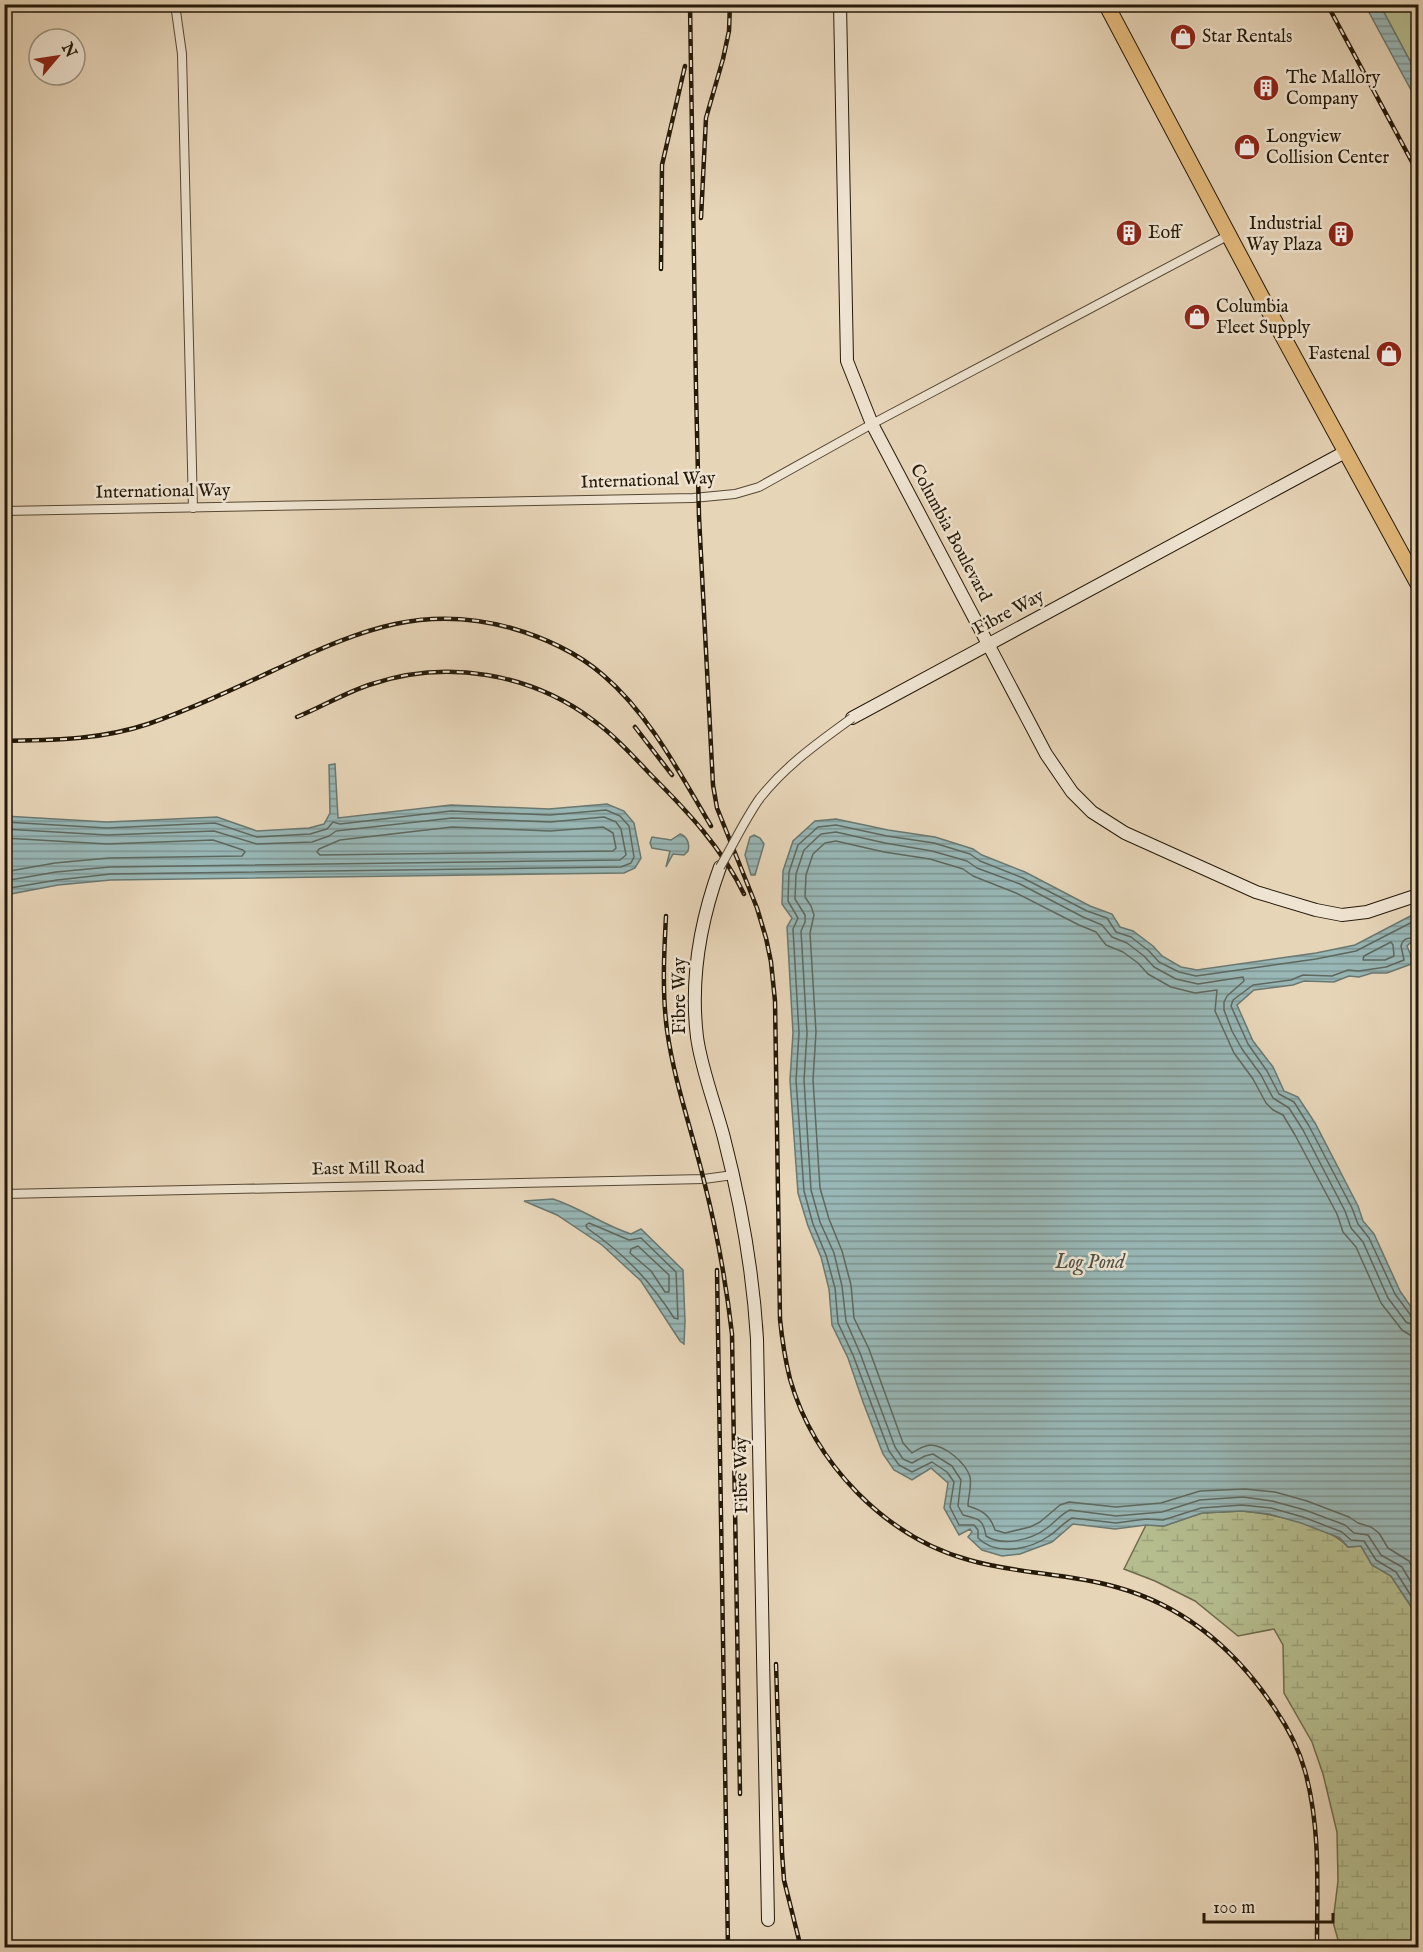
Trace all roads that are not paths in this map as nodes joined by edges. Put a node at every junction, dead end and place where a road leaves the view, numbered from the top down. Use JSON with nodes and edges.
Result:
{"nodes":[{"id":1,"x":175,"y":4,"type":"edge"},
{"id":2,"x":840,"y":4,"type":"edge"},
{"id":3,"x":1106,"y":4,"type":"edge"},
{"id":4,"x":1229,"y":235,"type":"junction"},
{"id":5,"x":872,"y":424,"type":"junction"},
{"id":6,"x":1345,"y":452,"type":"junction"},
{"id":7,"x":193,"y":508,"type":"junction"},
{"id":8,"x":4,"y":511,"type":"edge"},
{"id":9,"x":1419,"y":584,"type":"edge"},
{"id":10,"x":988,"y":645,"type":"junction"},
{"id":11,"x":852,"y":718,"type":"joint"},
{"id":12,"x":720,"y":867,"type":"joint"},
{"id":13,"x":1419,"y":896,"type":"edge"},
{"id":14,"x":732,"y":1175,"type":"junction"},
{"id":15,"x":4,"y":1194,"type":"edge"},
{"id":16,"x":768,"y":1920,"type":"dead end"}],
"edges":[{"from":1,"to":7,"type":"street"},
{"from":2,"to":5,"type":"street","name":"Columbia Boulevard"},
{"from":3,"to":4,"type":"highway"},
{"from":4,"to":5,"type":"street","name":"International Way"},
{"from":4,"to":6,"type":"highway"},
{"from":5,"to":7,"type":"street","name":"International Way"},
{"from":5,"to":10,"type":"street","name":"Columbia Boulevard"},
{"from":6,"to":9,"type":"highway"},
{"from":6,"to":10,"type":"street","name":"Fibre Way"},
{"from":7,"to":8,"type":"street","name":"International Way"},
{"from":10,"to":11,"type":"street","name":"Fibre Way"},
{"from":10,"to":13,"type":"street","name":"Columbia Boulevard"},
{"from":11,"to":12,"type":"street","name":"Fibre Way","bridge":true},
{"from":12,"to":14,"type":"street","name":"Fibre Way"},
{"from":14,"to":15,"type":"street","name":"East Mill Road"},
{"from":14,"to":16,"type":"street","name":"Fibre Way"}]}
